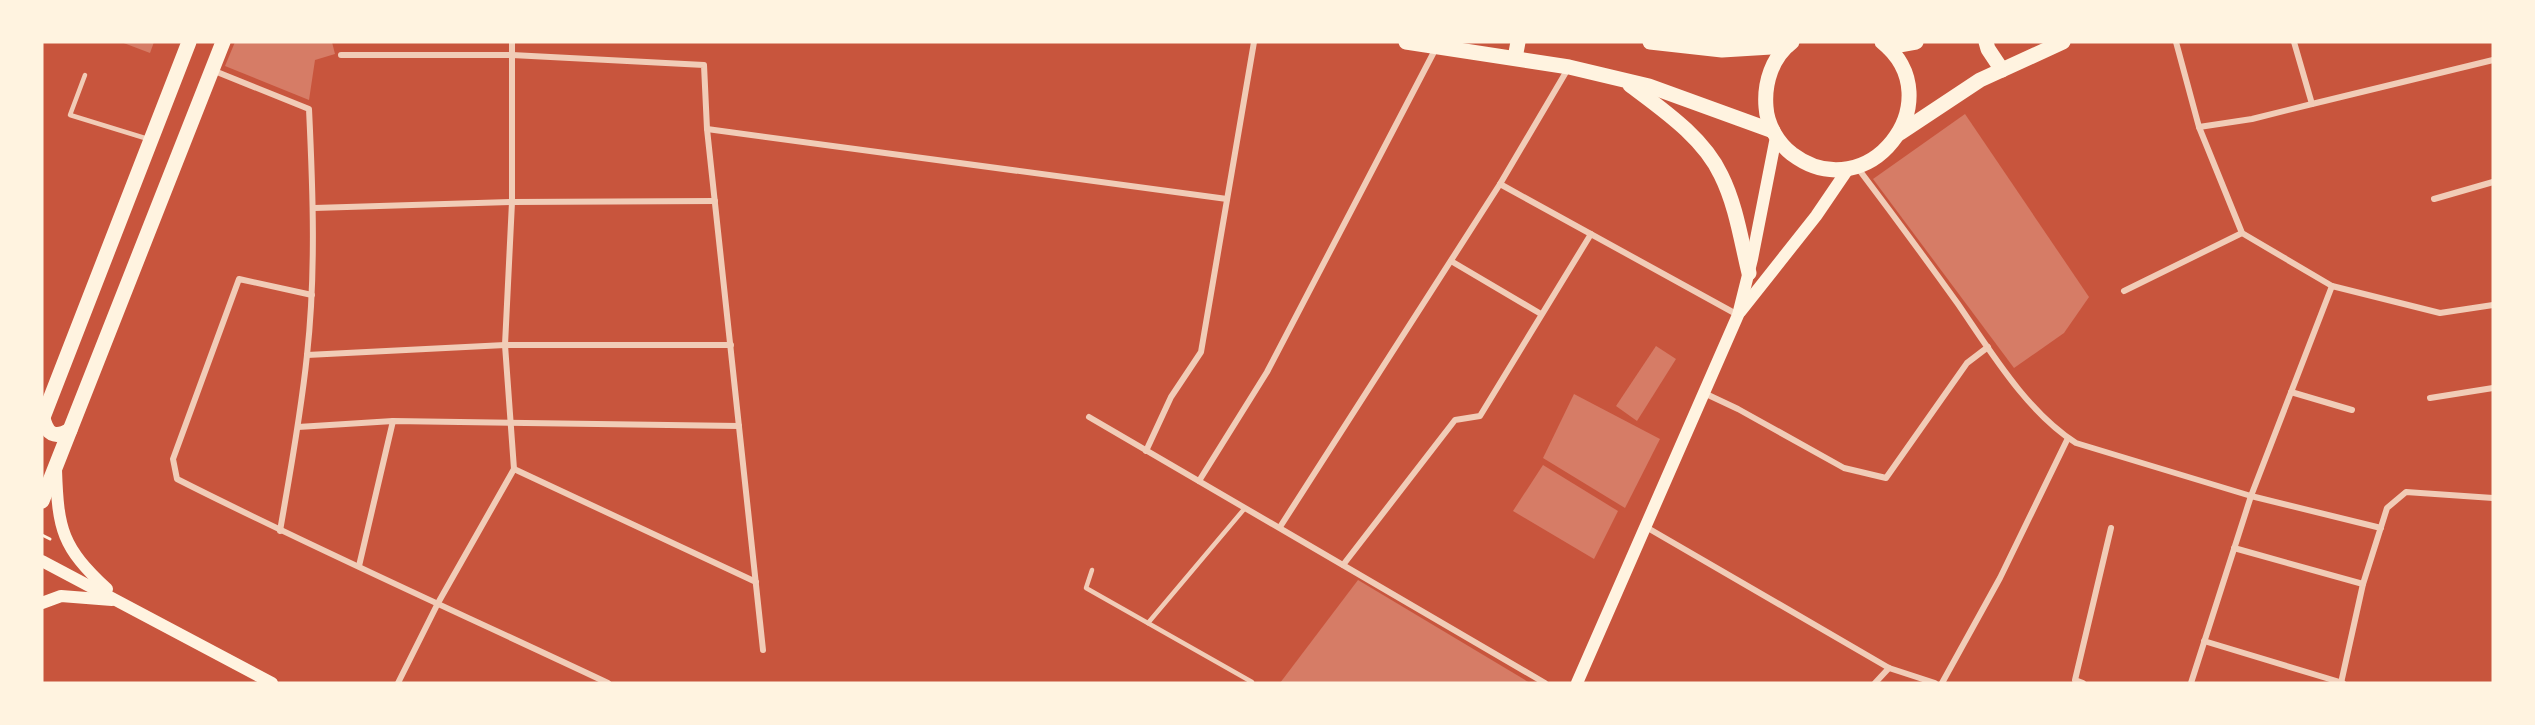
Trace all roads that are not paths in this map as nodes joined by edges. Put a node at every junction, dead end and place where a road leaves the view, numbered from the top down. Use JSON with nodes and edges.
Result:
{"nodes":[{"id":1,"x":189,"y":42,"type":"edge"},
{"id":2,"x":223,"y":42,"type":"edge"},
{"id":3,"x":512,"y":42,"type":"edge"},
{"id":4,"x":1254,"y":42,"type":"edge"},
{"id":5,"x":1406,"y":42,"type":"edge"},
{"id":6,"x":1518,"y":42,"type":"edge"},
{"id":7,"x":1650,"y":42,"type":"edge"},
{"id":8,"x":1916,"y":42,"type":"edge"},
{"id":9,"x":1986,"y":42,"type":"edge"},
{"id":10,"x":2063,"y":42,"type":"edge"},
{"id":11,"x":2176,"y":42,"type":"edge"},
{"id":12,"x":2294,"y":42,"type":"edge"},
{"id":13,"x":1790,"y":44,"type":"edge"},
{"id":14,"x":1884,"y":44,"type":"edge"},
{"id":15,"x":1437,"y":47,"type":"junction"},
{"id":16,"x":341,"y":55,"type":"dead end"},
{"id":17,"x":512,"y":55,"type":"junction"},
{"id":18,"x":1515,"y":58,"type":"junction"},
{"id":19,"x":2493,"y":60,"type":"edge"},
{"id":20,"x":1569,"y":67,"type":"junction"},
{"id":21,"x":212,"y":70,"type":"junction"},
{"id":22,"x":2002,"y":70,"type":"junction"},
{"id":23,"x":85,"y":75,"type":"dead end"},
{"id":24,"x":1622,"y":80,"type":"junction"},
{"id":25,"x":2312,"y":105,"type":"junction"},
{"id":26,"x":2199,"y":127,"type":"junction"},
{"id":27,"x":707,"y":129,"type":"junction"},
{"id":28,"x":1900,"y":133,"type":"junction"},
{"id":29,"x":1774,"y":134,"type":"junction"},
{"id":30,"x":151,"y":140,"type":"junction"},
{"id":31,"x":1853,"y":168,"type":"junction"},
{"id":32,"x":2493,"y":182,"type":"edge"},
{"id":33,"x":1500,"y":184,"type":"junction"},
{"id":34,"x":1227,"y":199,"type":"junction"},
{"id":35,"x":2434,"y":199,"type":"dead end"},
{"id":36,"x":715,"y":201,"type":"junction"},
{"id":37,"x":512,"y":202,"type":"junction"},
{"id":38,"x":314,"y":208,"type":"junction"},
{"id":39,"x":2242,"y":233,"type":"junction"},
{"id":40,"x":1591,"y":234,"type":"junction"},
{"id":41,"x":1451,"y":261,"type":"junction"},
{"id":42,"x":1749,"y":273,"type":"junction"},
{"id":43,"x":2332,"y":286,"type":"junction"},
{"id":44,"x":2124,"y":291,"type":"dead end"},
{"id":45,"x":312,"y":294,"type":"junction"},
{"id":46,"x":2493,"y":305,"type":"edge"},
{"id":47,"x":1541,"y":315,"type":"junction"},
{"id":48,"x":1738,"y":315,"type":"junction"},
{"id":49,"x":505,"y":345,"type":"junction"},
{"id":50,"x":731,"y":345,"type":"junction"},
{"id":51,"x":1988,"y":347,"type":"junction"},
{"id":52,"x":308,"y":355,"type":"junction"},
{"id":53,"x":2493,"y":388,"type":"edge"},
{"id":54,"x":2291,"y":392,"type":"junction"},
{"id":55,"x":1704,"y":393,"type":"junction"},
{"id":56,"x":2430,"y":398,"type":"dead end"},
{"id":57,"x":2352,"y":410,"type":"dead end"},
{"id":58,"x":1089,"y":417,"type":"dead end"},
{"id":59,"x":42,"y":419,"type":"edge"},
{"id":60,"x":393,"y":421,"type":"junction"},
{"id":61,"x":510,"y":422,"type":"junction"},
{"id":62,"x":739,"y":426,"type":"junction"},
{"id":63,"x":298,"y":427,"type":"junction"},
{"id":64,"x":70,"y":430,"type":"junction"},
{"id":65,"x":2068,"y":438,"type":"junction"},
{"id":66,"x":1146,"y":451,"type":"junction"},
{"id":67,"x":56,"y":465,"type":"junction"},
{"id":68,"x":514,"y":469,"type":"junction"},
{"id":69,"x":1199,"y":481,"type":"junction"},
{"id":70,"x":2252,"y":496,"type":"junction"},
{"id":71,"x":2493,"y":498,"type":"edge"},
{"id":72,"x":42,"y":501,"type":"edge"},
{"id":73,"x":1245,"y":508,"type":"junction"},
{"id":74,"x":1645,"y":526,"type":"junction"},
{"id":75,"x":1280,"y":527,"type":"junction"},
{"id":76,"x":2111,"y":528,"type":"dead end"},
{"id":77,"x":2381,"y":528,"type":"junction"},
{"id":78,"x":280,"y":531,"type":"junction"},
{"id":79,"x":2234,"y":548,"type":"junction"},
{"id":80,"x":42,"y":561,"type":"edge"},
{"id":81,"x":1343,"y":565,"type":"junction"},
{"id":82,"x":359,"y":566,"type":"junction"},
{"id":83,"x":1092,"y":570,"type":"dead end"},
{"id":84,"x":756,"y":582,"type":"junction"},
{"id":85,"x":2363,"y":584,"type":"junction"},
{"id":86,"x":118,"y":600,"type":"junction"},
{"id":87,"x":42,"y":603,"type":"edge"},
{"id":88,"x":438,"y":603,"type":"junction"},
{"id":89,"x":1148,"y":623,"type":"junction"},
{"id":90,"x":2204,"y":640,"type":"junction"},
{"id":91,"x":764,"y":650,"type":"dead end"},
{"id":92,"x":1889,"y":668,"type":"junction"},
{"id":93,"x":1252,"y":682,"type":"edge"},
{"id":94,"x":272,"y":683,"type":"edge"},
{"id":95,"x":398,"y":683,"type":"edge"},
{"id":96,"x":608,"y":683,"type":"edge"},
{"id":97,"x":1545,"y":683,"type":"edge"},
{"id":98,"x":1577,"y":683,"type":"edge"},
{"id":99,"x":1875,"y":683,"type":"edge"},
{"id":100,"x":1935,"y":683,"type":"edge"},
{"id":101,"x":1942,"y":683,"type":"edge"},
{"id":102,"x":2083,"y":683,"type":"edge"},
{"id":103,"x":2191,"y":683,"type":"edge"},
{"id":104,"x":2342,"y":683,"type":"edge"}],
"edges":[{"from":1,"to":30,"type":"main road"},
{"from":2,"to":21,"type":"main road"},
{"from":3,"to":17,"type":"street"},
{"from":4,"to":34,"type":"street"},
{"from":5,"to":15,"type":"main road"},
{"from":6,"to":18,"type":"main road"},
{"from":7,"to":13,"type":"main road"},
{"from":8,"to":14,"type":"main road"},
{"from":9,"to":22,"type":"main road"},
{"from":10,"to":22,"type":"main road"},
{"from":11,"to":26,"type":"street"},
{"from":12,"to":25,"type":"street"},
{"from":13,"to":29,"type":"main road"},
{"from":14,"to":28,"type":"main road"},
{"from":15,"to":18,"type":"main road"},
{"from":15,"to":69,"type":"street"},
{"from":16,"to":17,"type":"street"},
{"from":17,"to":27,"type":"street"},
{"from":17,"to":37,"type":"street"},
{"from":18,"to":20,"type":"main road"},
{"from":19,"to":25,"type":"street"},
{"from":20,"to":24,"type":"main road"},
{"from":20,"to":33,"type":"street"},
{"from":21,"to":38,"type":"street"},
{"from":21,"to":64,"type":"main road"},
{"from":22,"to":28,"type":"main road"},
{"from":23,"to":30,"type":"lane"},
{"from":24,"to":29,"type":"main road"},
{"from":24,"to":42,"type":"main road"},
{"from":25,"to":26,"type":"street"},
{"from":26,"to":39,"type":"street"},
{"from":27,"to":34,"type":"street"},
{"from":27,"to":36,"type":"street"},
{"from":28,"to":31,"type":"main road"},
{"from":29,"to":31,"type":"main road"},
{"from":29,"to":42,"type":"main road"},
{"from":30,"to":59,"type":"main road"},
{"from":31,"to":48,"type":"main road"},
{"from":31,"to":51,"type":"street"},
{"from":32,"to":35,"type":"street"},
{"from":33,"to":40,"type":"street"},
{"from":33,"to":41,"type":"street"},
{"from":34,"to":66,"type":"street"},
{"from":36,"to":37,"type":"street"},
{"from":36,"to":50,"type":"street"},
{"from":37,"to":38,"type":"street"},
{"from":37,"to":49,"type":"street"},
{"from":38,"to":45,"type":"street"},
{"from":39,"to":43,"type":"street"},
{"from":39,"to":44,"type":"street"},
{"from":40,"to":47,"type":"street"},
{"from":40,"to":48,"type":"street"},
{"from":41,"to":47,"type":"street"},
{"from":41,"to":75,"type":"street"},
{"from":42,"to":48,"type":"main road"},
{"from":43,"to":46,"type":"street"},
{"from":43,"to":54,"type":"street"},
{"from":45,"to":52,"type":"street"},
{"from":45,"to":78,"type":"street"},
{"from":47,"to":81,"type":"street"},
{"from":48,"to":55,"type":"main road"},
{"from":49,"to":50,"type":"street"},
{"from":49,"to":52,"type":"street"},
{"from":49,"to":61,"type":"street"},
{"from":50,"to":62,"type":"street"},
{"from":51,"to":55,"type":"street"},
{"from":51,"to":65,"type":"street"},
{"from":52,"to":63,"type":"street"},
{"from":53,"to":56,"type":"street"},
{"from":54,"to":57,"type":"street"},
{"from":54,"to":70,"type":"street"},
{"from":55,"to":74,"type":"main road"},
{"from":58,"to":66,"type":"street"},
{"from":59,"to":64,"type":"main road"},
{"from":60,"to":61,"type":"street"},
{"from":60,"to":63,"type":"street"},
{"from":60,"to":82,"type":"street"},
{"from":61,"to":62,"type":"street"},
{"from":61,"to":68,"type":"street"},
{"from":62,"to":84,"type":"street"},
{"from":63,"to":78,"type":"street"},
{"from":64,"to":67,"type":"main road"},
{"from":65,"to":70,"type":"street"},
{"from":65,"to":101,"type":"street"},
{"from":66,"to":69,"type":"street"},
{"from":67,"to":72,"type":"main road"},
{"from":67,"to":86,"type":"main road"},
{"from":68,"to":84,"type":"street"},
{"from":68,"to":88,"type":"street"},
{"from":69,"to":73,"type":"street"},
{"from":70,"to":77,"type":"street"},
{"from":70,"to":79,"type":"street"},
{"from":71,"to":77,"type":"street"},
{"from":73,"to":75,"type":"street"},
{"from":73,"to":89,"type":"lane"},
{"from":74,"to":92,"type":"street"},
{"from":74,"to":98,"type":"main road"},
{"from":75,"to":81,"type":"street"},
{"from":76,"to":102,"type":"street"},
{"from":77,"to":85,"type":"street"},
{"from":78,"to":82,"type":"street"},
{"from":79,"to":85,"type":"street"},
{"from":79,"to":90,"type":"street"},
{"from":80,"to":86,"type":"main road"},
{"from":81,"to":97,"type":"street"},
{"from":82,"to":88,"type":"street"},
{"from":83,"to":89,"type":"lane"},
{"from":84,"to":91,"type":"street"},
{"from":85,"to":104,"type":"street"},
{"from":86,"to":87,"type":"main road"},
{"from":86,"to":94,"type":"main road"},
{"from":88,"to":95,"type":"street"},
{"from":88,"to":96,"type":"street"},
{"from":89,"to":93,"type":"lane"},
{"from":90,"to":103,"type":"street"},
{"from":90,"to":104,"type":"street"},
{"from":92,"to":99,"type":"street"},
{"from":92,"to":100,"type":"street"}]}
